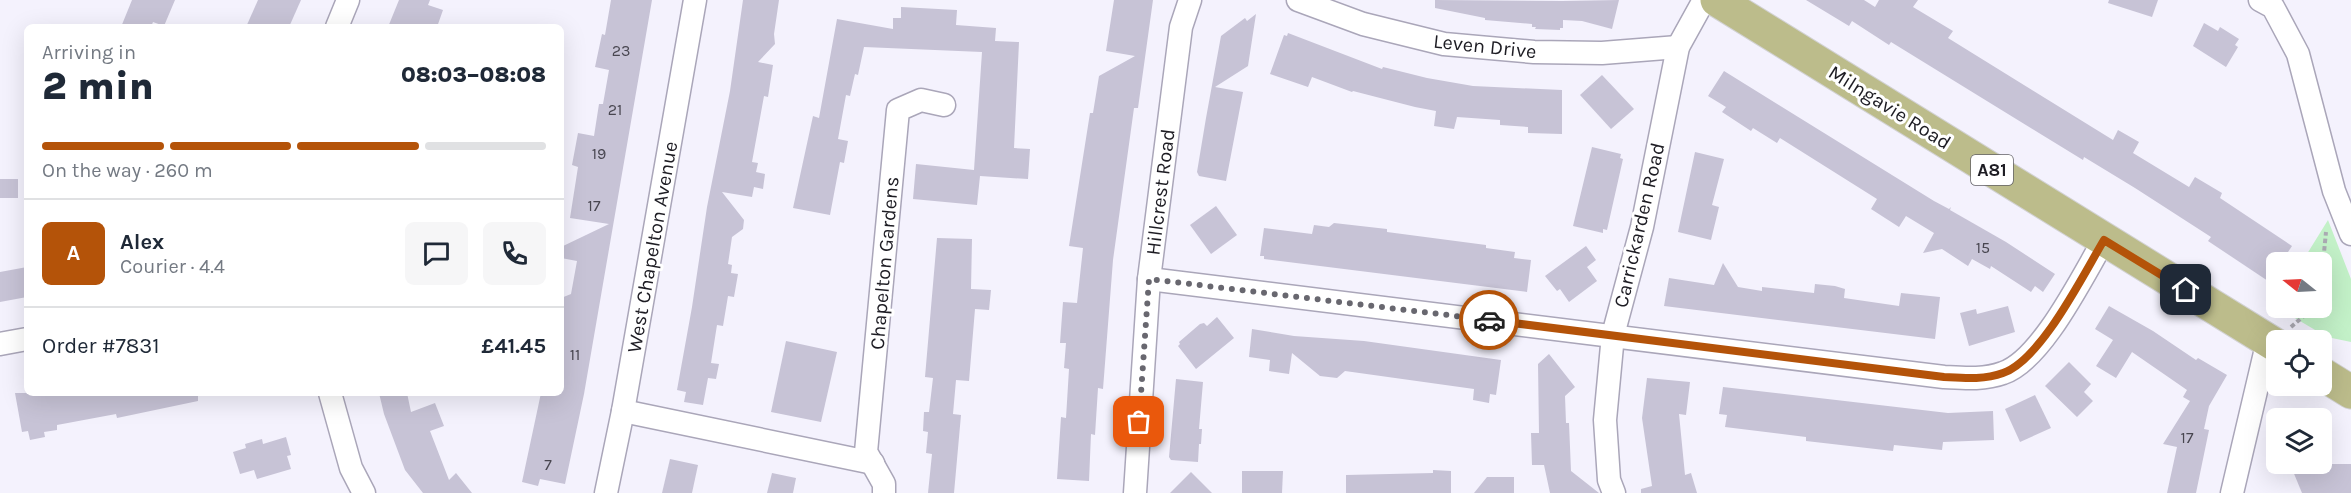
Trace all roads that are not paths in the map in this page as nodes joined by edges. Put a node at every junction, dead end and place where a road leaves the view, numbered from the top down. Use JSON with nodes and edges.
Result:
{"nodes":[{"id":1,"x":348,"y":0,"type":"edge"},
{"id":2,"x":694,"y":0,"type":"edge"},
{"id":3,"x":1190,"y":0,"type":"edge"},
{"id":4,"x":1298,"y":0,"type":"edge"},
{"id":5,"x":1704,"y":0,"type":"edge"},
{"id":6,"x":1717,"y":0,"type":"edge"},
{"id":7,"x":2270,"y":2,"type":"edge"},
{"id":8,"x":338,"y":24,"type":"edge"},
{"id":9,"x":1678,"y":47,"type":"junction"},
{"id":10,"x":944,"y":105,"type":"dead end"},
{"id":11,"x":2347,"y":224,"type":"edge"},
{"id":12,"x":2104,"y":240,"type":"junction"},
{"id":13,"x":1149,"y":279,"type":"junction"},
{"id":14,"x":2266,"y":334,"type":"edge"},
{"id":15,"x":1614,"y":335,"type":"junction"},
{"id":16,"x":24,"y":340,"type":"edge"},
{"id":17,"x":0,"y":344,"type":"edge"},
{"id":18,"x":2266,"y":377,"type":"edge"},
{"id":19,"x":2332,"y":380,"type":"edge"},
{"id":20,"x":2351,"y":392,"type":"edge"},
{"id":21,"x":331,"y":396,"type":"edge"},
{"id":22,"x":623,"y":411,"type":"junction"},
{"id":23,"x":873,"y":463,"type":"junction"},
{"id":24,"x":364,"y":493,"type":"edge"},
{"id":25,"x":606,"y":493,"type":"edge"},
{"id":26,"x":884,"y":493,"type":"edge"},
{"id":27,"x":1135,"y":493,"type":"edge"},
{"id":28,"x":1614,"y":493,"type":"edge"},
{"id":29,"x":2232,"y":493,"type":"edge"}],
"edges":[{"from":1,"to":8,"type":"street"},
{"from":2,"to":22,"type":"street","name":"West Chapelton Avenue"},
{"from":3,"to":13,"type":"street","name":"Hillcrest Road"},
{"from":4,"to":9,"type":"street","name":"Leven Drive"},
{"from":5,"to":9,"type":"street","name":"Carrickarden Road"},
{"from":6,"to":12,"type":"main road","name":"Milngavie Road","number":"A81"},
{"from":7,"to":11,"type":"street"},
{"from":9,"to":15,"type":"street","name":"Carrickarden Road"},
{"from":10,"to":23,"type":"street","name":"Chapelton Gardens"},
{"from":12,"to":14,"type":"main road","name":"Milngavie Road","number":"A81"},
{"from":12,"to":15,"type":"street"},
{"from":13,"to":15,"type":"street"},
{"from":13,"to":27,"type":"street","name":"Hillcrest Road"},
{"from":15,"to":28,"type":"street","name":"Carrickarden Road"},
{"from":16,"to":17,"type":"street"},
{"from":18,"to":29,"type":"street"},
{"from":19,"to":20,"type":"main road"},
{"from":21,"to":24,"type":"street"},
{"from":22,"to":23,"type":"street"},
{"from":22,"to":25,"type":"street","name":"West Chapelton Avenue"},
{"from":23,"to":26,"type":"street","name":"Chapelton Gardens"}]}
